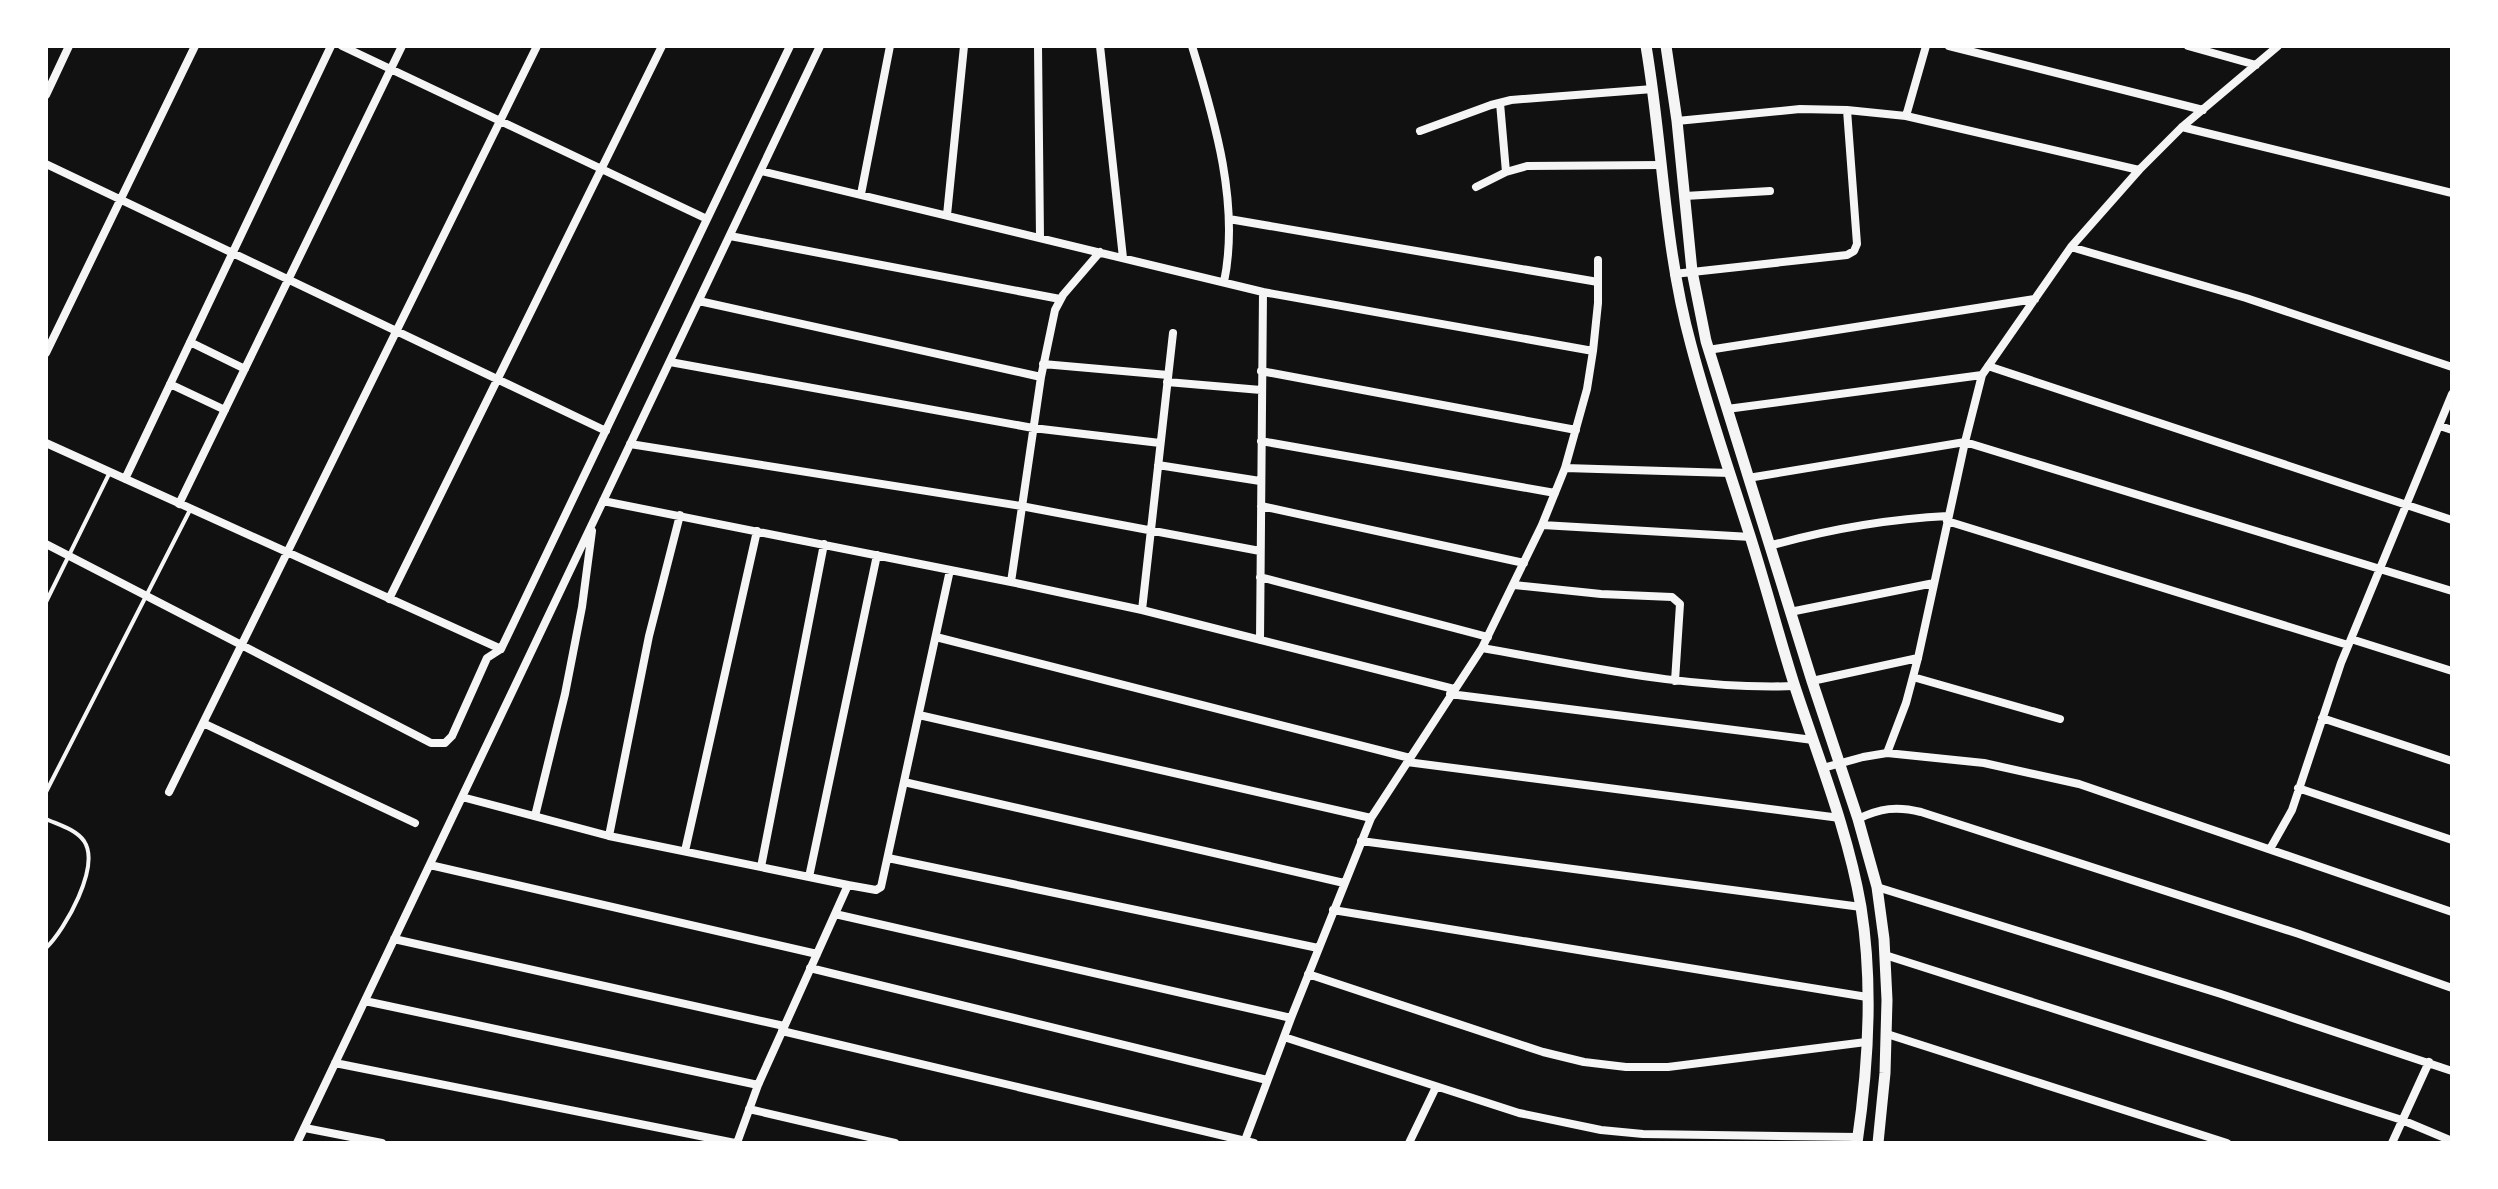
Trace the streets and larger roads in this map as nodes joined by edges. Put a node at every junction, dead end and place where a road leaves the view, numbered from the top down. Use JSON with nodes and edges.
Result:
{"nodes":[{"id":1,"x":69,"y":46,"type":"edge"},
{"id":2,"x":195,"y":46,"type":"edge"},
{"id":3,"x":331,"y":46,"type":"edge"},
{"id":4,"x":342,"y":46,"type":"edge"},
{"id":5,"x":402,"y":46,"type":"edge"},
{"id":6,"x":537,"y":46,"type":"edge"},
{"id":7,"x":662,"y":46,"type":"edge"},
{"id":8,"x":790,"y":46,"type":"edge"},
{"id":9,"x":820,"y":46,"type":"edge"},
{"id":10,"x":890,"y":46,"type":"edge"},
{"id":11,"x":964,"y":46,"type":"edge"},
{"id":12,"x":1038,"y":46,"type":"edge"},
{"id":13,"x":1100,"y":46,"type":"edge"},
{"id":14,"x":1192,"y":46,"type":"edge"},
{"id":15,"x":1646,"y":46,"type":"edge"},
{"id":16,"x":1666,"y":46,"type":"edge"},
{"id":17,"x":1926,"y":46,"type":"edge"},
{"id":18,"x":1949,"y":46,"type":"edge"},
{"id":19,"x":2188,"y":46,"type":"edge"},
{"id":20,"x":2278,"y":46,"type":"edge"},
{"id":21,"x":2256,"y":65,"type":"junction"},
{"id":22,"x":391,"y":69,"type":"junction"},
{"id":23,"x":1653,"y":89,"type":"junction"},
{"id":24,"x":46,"y":95,"type":"edge"},
{"id":25,"x":1500,"y":103,"type":"junction"},
{"id":26,"x":1847,"y":110,"type":"junction"},
{"id":27,"x":2203,"y":110,"type":"junction"},
{"id":28,"x":1906,"y":116,"type":"junction"},
{"id":29,"x":500,"y":121,"type":"junction"},
{"id":30,"x":1677,"y":121,"type":"junction"},
{"id":31,"x":2182,"y":127,"type":"junction"},
{"id":32,"x":1420,"y":131,"type":"dead end"},
{"id":33,"x":46,"y":164,"type":"edge"},
{"id":34,"x":1661,"y":165,"type":"junction"},
{"id":35,"x":601,"y":169,"type":"junction"},
{"id":36,"x":2139,"y":170,"type":"junction"},
{"id":37,"x":761,"y":171,"type":"junction"},
{"id":38,"x":1506,"y":172,"type":"junction"},
{"id":39,"x":1476,"y":187,"type":"dead end"},
{"id":40,"x":1770,"y":191,"type":"dead end"},
{"id":41,"x":2452,"y":193,"type":"edge"},
{"id":42,"x":861,"y":194,"type":"junction"},
{"id":43,"x":1685,"y":196,"type":"junction"},
{"id":44,"x":120,"y":200,"type":"junction"},
{"id":45,"x":947,"y":215,"type":"junction"},
{"id":46,"x":707,"y":219,"type":"junction"},
{"id":47,"x":1229,"y":219,"type":"junction"},
{"id":48,"x":730,"y":236,"type":"junction"},
{"id":49,"x":1040,"y":238,"type":"junction"},
{"id":50,"x":2071,"y":247,"type":"junction"},
{"id":51,"x":1100,"y":252,"type":"junction"},
{"id":52,"x":233,"y":253,"type":"junction"},
{"id":53,"x":1123,"y":258,"type":"junction"},
{"id":54,"x":1598,"y":260,"type":"dead end"},
{"id":55,"x":1692,"y":271,"type":"junction"},
{"id":56,"x":1674,"y":274,"type":"junction"},
{"id":57,"x":288,"y":279,"type":"junction"},
{"id":58,"x":1224,"y":282,"type":"junction"},
{"id":59,"x":1598,"y":282,"type":"junction"},
{"id":60,"x":1263,"y":292,"type":"junction"},
{"id":61,"x":1060,"y":299,"type":"junction"},
{"id":62,"x":2035,"y":299,"type":"junction"},
{"id":63,"x":699,"y":301,"type":"junction"},
{"id":64,"x":396,"y":331,"type":"junction"},
{"id":65,"x":1173,"y":333,"type":"dead end"},
{"id":66,"x":190,"y":342,"type":"junction"},
{"id":67,"x":1708,"y":350,"type":"junction"},
{"id":68,"x":1593,"y":351,"type":"junction"},
{"id":69,"x":46,"y":353,"type":"edge"},
{"id":70,"x":670,"y":362,"type":"junction"},
{"id":71,"x":1043,"y":364,"type":"junction"},
{"id":72,"x":1988,"y":366,"type":"junction"},
{"id":73,"x":2452,"y":367,"type":"edge"},
{"id":74,"x":245,"y":369,"type":"junction"},
{"id":75,"x":1261,"y":371,"type":"junction"},
{"id":76,"x":1982,"y":375,"type":"junction"},
{"id":77,"x":1041,"y":377,"type":"junction"},
{"id":78,"x":1168,"y":378,"type":"junction"},
{"id":79,"x":497,"y":379,"type":"junction"},
{"id":80,"x":170,"y":384,"type":"junction"},
{"id":81,"x":1261,"y":390,"type":"junction"},
{"id":82,"x":2452,"y":394,"type":"edge"},
{"id":83,"x":1727,"y":409,"type":"junction"},
{"id":84,"x":225,"y":410,"type":"junction"},
{"id":85,"x":2440,"y":426,"type":"junction"},
{"id":86,"x":1033,"y":428,"type":"junction"},
{"id":87,"x":1576,"y":430,"type":"junction"},
{"id":88,"x":2452,"y":430,"type":"edge"},
{"id":89,"x":606,"y":431,"type":"junction"},
{"id":90,"x":1261,"y":441,"type":"junction"},
{"id":91,"x":1965,"y":442,"type":"junction"},
{"id":92,"x":46,"y":443,"type":"edge"},
{"id":93,"x":1160,"y":443,"type":"junction"},
{"id":94,"x":630,"y":444,"type":"junction"},
{"id":95,"x":1158,"y":465,"type":"junction"},
{"id":96,"x":1565,"y":468,"type":"junction"},
{"id":97,"x":1730,"y":473,"type":"junction"},
{"id":98,"x":1748,"y":478,"type":"junction"},
{"id":99,"x":125,"y":479,"type":"junction"},
{"id":100,"x":1260,"y":481,"type":"junction"},
{"id":101,"x":1555,"y":493,"type":"junction"},
{"id":102,"x":603,"y":501,"type":"junction"},
{"id":103,"x":179,"y":504,"type":"junction"},
{"id":104,"x":1021,"y":506,"type":"junction"},
{"id":105,"x":1261,"y":506,"type":"junction"},
{"id":106,"x":2407,"y":506,"type":"junction"},
{"id":107,"x":680,"y":515,"type":"junction"},
{"id":108,"x":1948,"y":519,"type":"junction"},
{"id":109,"x":2452,"y":520,"type":"edge"},
{"id":110,"x":593,"y":523,"type":"junction"},
{"id":111,"x":1542,"y":525,"type":"junction"},
{"id":112,"x":1150,"y":530,"type":"junction"},
{"id":113,"x":757,"y":531,"type":"junction"},
{"id":114,"x":1751,"y":537,"type":"junction"},
{"id":115,"x":46,"y":544,"type":"edge"},
{"id":116,"x":824,"y":544,"type":"junction"},
{"id":117,"x":1769,"y":546,"type":"junction"},
{"id":118,"x":1260,"y":551,"type":"junction"},
{"id":119,"x":287,"y":553,"type":"junction"},
{"id":120,"x":877,"y":555,"type":"junction"},
{"id":121,"x":1524,"y":563,"type":"junction"},
{"id":122,"x":2381,"y":569,"type":"junction"},
{"id":123,"x":950,"y":570,"type":"junction"},
{"id":124,"x":1260,"y":577,"type":"junction"},
{"id":125,"x":1011,"y":582,"type":"junction"},
{"id":126,"x":1934,"y":583,"type":"junction"},
{"id":127,"x":1514,"y":585,"type":"junction"},
{"id":128,"x":2452,"y":591,"type":"edge"},
{"id":129,"x":389,"y":599,"type":"junction"},
{"id":130,"x":1142,"y":610,"type":"junction"},
{"id":131,"x":1790,"y":612,"type":"junction"},
{"id":132,"x":936,"y":637,"type":"junction"},
{"id":133,"x":1488,"y":637,"type":"junction"},
{"id":134,"x":1260,"y":640,"type":"junction"},
{"id":135,"x":2350,"y":642,"type":"junction"},
{"id":136,"x":242,"y":644,"type":"junction"},
{"id":137,"x":1482,"y":648,"type":"junction"},
{"id":138,"x":501,"y":649,"type":"junction"},
{"id":139,"x":1918,"y":658,"type":"junction"},
{"id":140,"x":2452,"y":671,"type":"edge"},
{"id":141,"x":1913,"y":677,"type":"junction"},
{"id":142,"x":1675,"y":681,"type":"junction"},
{"id":143,"x":1812,"y":681,"type":"junction"},
{"id":144,"x":1795,"y":686,"type":"junction"},
{"id":145,"x":1452,"y":692,"type":"junction"},
{"id":146,"x":919,"y":715,"type":"junction"},
{"id":147,"x":2322,"y":718,"type":"junction"},
{"id":148,"x":2060,"y":719,"type":"dead end"},
{"id":149,"x":203,"y":723,"type":"junction"},
{"id":150,"x":1813,"y":740,"type":"junction"},
{"id":151,"x":1887,"y":753,"type":"junction"},
{"id":152,"x":1408,"y":760,"type":"junction"},
{"id":153,"x":2452,"y":761,"type":"edge"},
{"id":154,"x":1839,"y":763,"type":"junction"},
{"id":155,"x":1823,"y":768,"type":"junction"},
{"id":156,"x":904,"y":782,"type":"junction"},
{"id":157,"x":2298,"y":788,"type":"junction"},
{"id":158,"x":169,"y":792,"type":"dead end"},
{"id":159,"x":462,"y":797,"type":"junction"},
{"id":160,"x":535,"y":816,"type":"junction"},
{"id":161,"x":1371,"y":818,"type":"junction"},
{"id":162,"x":1840,"y":818,"type":"junction"},
{"id":163,"x":1858,"y":819,"type":"junction"},
{"id":164,"x":415,"y":823,"type":"dead end"},
{"id":165,"x":609,"y":836,"type":"junction"},
{"id":166,"x":2452,"y":840,"type":"edge"},
{"id":167,"x":1361,"y":841,"type":"junction"},
{"id":168,"x":2270,"y":849,"type":"junction"},
{"id":169,"x":685,"y":851,"type":"junction"},
{"id":170,"x":888,"y":858,"type":"junction"},
{"id":171,"x":430,"y":865,"type":"junction"},
{"id":172,"x":761,"y":867,"type":"junction"},
{"id":173,"x":809,"y":877,"type":"junction"},
{"id":174,"x":1344,"y":883,"type":"junction"},
{"id":175,"x":848,"y":885,"type":"junction"},
{"id":176,"x":1877,"y":887,"type":"junction"},
{"id":177,"x":1861,"y":907,"type":"junction"},
{"id":178,"x":1333,"y":910,"type":"junction"},
{"id":179,"x":2452,"y":912,"type":"edge"},
{"id":180,"x":835,"y":914,"type":"junction"},
{"id":181,"x":394,"y":939,"type":"junction"},
{"id":182,"x":1318,"y":948,"type":"junction"},
{"id":183,"x":817,"y":954,"type":"junction"},
{"id":184,"x":1885,"y":955,"type":"junction"},
{"id":185,"x":810,"y":968,"type":"junction"},
{"id":186,"x":1308,"y":974,"type":"junction"},
{"id":187,"x":2452,"y":988,"type":"edge"},
{"id":188,"x":1867,"y":997,"type":"junction"},
{"id":189,"x":365,"y":1001,"type":"junction"},
{"id":190,"x":1291,"y":1018,"type":"junction"},
{"id":191,"x":783,"y":1028,"type":"junction"},
{"id":192,"x":1887,"y":1034,"type":"junction"},
{"id":193,"x":1284,"y":1037,"type":"junction"},
{"id":194,"x":1866,"y":1042,"type":"junction"},
{"id":195,"x":2429,"y":1062,"type":"junction"},
{"id":196,"x":335,"y":1063,"type":"junction"},
{"id":197,"x":2452,"y":1071,"type":"edge"},
{"id":198,"x":1267,"y":1080,"type":"junction"},
{"id":199,"x":758,"y":1085,"type":"junction"},
{"id":200,"x":1436,"y":1087,"type":"junction"},
{"id":201,"x":749,"y":1109,"type":"junction"},
{"id":202,"x":2402,"y":1120,"type":"junction"},
{"id":203,"x":305,"y":1128,"type":"junction"},
{"id":204,"x":1857,"y":1140,"type":"edge"},
{"id":205,"x":2452,"y":1141,"type":"edge"},
{"id":206,"x":1248,"y":1142,"type":"edge"},
{"id":207,"x":297,"y":1143,"type":"edge"},
{"id":208,"x":382,"y":1143,"type":"edge"},
{"id":209,"x":736,"y":1143,"type":"edge"},
{"id":210,"x":895,"y":1143,"type":"edge"},
{"id":211,"x":1409,"y":1143,"type":"edge"},
{"id":212,"x":1878,"y":1143,"type":"edge"},
{"id":213,"x":2227,"y":1143,"type":"edge"},
{"id":214,"x":2392,"y":1143,"type":"edge"}],
"edges":[{"from":1,"to":24,"type":"street"},
{"from":2,"to":44,"type":"street"},
{"from":3,"to":52,"type":"street"},
{"from":4,"to":22,"type":"street"},
{"from":5,"to":22,"type":"street"},
{"from":6,"to":29,"type":"street"},
{"from":7,"to":35,"type":"street"},
{"from":8,"to":46,"type":"street"},
{"from":9,"to":37,"type":"street"},
{"from":10,"to":42,"type":"street"},
{"from":11,"to":45,"type":"street"},
{"from":12,"to":49,"type":"street"},
{"from":13,"to":53,"type":"street"},
{"from":14,"to":47,"type":"street"},
{"from":15,"to":23,"type":"street"},
{"from":16,"to":30,"type":"street"},
{"from":17,"to":28,"type":"street"},
{"from":18,"to":27,"type":"street"},
{"from":19,"to":21,"type":"street"},
{"from":20,"to":21,"type":"street"},
{"from":21,"to":27,"type":"street"},
{"from":22,"to":29,"type":"street"},
{"from":22,"to":57,"type":"street"},
{"from":23,"to":25,"type":"street"},
{"from":23,"to":34,"type":"street"},
{"from":25,"to":32,"type":"street"},
{"from":25,"to":38,"type":"street"},
{"from":26,"to":28,"type":"street"},
{"from":26,"to":30,"type":"street"},
{"from":26,"to":55,"type":"street"},
{"from":27,"to":31,"type":"street"},
{"from":28,"to":36,"type":"street"},
{"from":29,"to":35,"type":"street"},
{"from":29,"to":64,"type":"street"},
{"from":30,"to":43,"type":"street"},
{"from":31,"to":36,"type":"street"},
{"from":31,"to":41,"type":"street"},
{"from":33,"to":44,"type":"street"},
{"from":34,"to":38,"type":"street"},
{"from":34,"to":56,"type":"street"},
{"from":35,"to":46,"type":"street"},
{"from":35,"to":79,"type":"street"},
{"from":36,"to":50,"type":"street"},
{"from":37,"to":42,"type":"street"},
{"from":37,"to":48,"type":"street"},
{"from":38,"to":39,"type":"street"},
{"from":40,"to":43,"type":"street"},
{"from":42,"to":45,"type":"street"},
{"from":43,"to":55,"type":"street"},
{"from":44,"to":52,"type":"street"},
{"from":44,"to":69,"type":"street"},
{"from":45,"to":49,"type":"street"},
{"from":46,"to":89,"type":"street"},
{"from":47,"to":58,"type":"street"},
{"from":47,"to":59,"type":"street"},
{"from":48,"to":61,"type":"street"},
{"from":48,"to":63,"type":"street"},
{"from":49,"to":51,"type":"street"},
{"from":50,"to":62,"type":"street"},
{"from":50,"to":73,"type":"street"},
{"from":51,"to":53,"type":"street"},
{"from":51,"to":61,"type":"street"},
{"from":52,"to":57,"type":"street"},
{"from":52,"to":66,"type":"street"},
{"from":53,"to":58,"type":"street"},
{"from":54,"to":59,"type":"street"},
{"from":55,"to":56,"type":"street"},
{"from":55,"to":67,"type":"street"},
{"from":56,"to":97,"type":"street"},
{"from":57,"to":64,"type":"street"},
{"from":57,"to":74,"type":"street"},
{"from":58,"to":60,"type":"street"},
{"from":59,"to":68,"type":"street"},
{"from":60,"to":68,"type":"street"},
{"from":60,"to":75,"type":"street"},
{"from":61,"to":71,"type":"street"},
{"from":62,"to":67,"type":"street"},
{"from":62,"to":72,"type":"street"},
{"from":63,"to":70,"type":"street"},
{"from":63,"to":77,"type":"street"},
{"from":64,"to":79,"type":"street"},
{"from":64,"to":119,"type":"street"},
{"from":65,"to":78,"type":"street"},
{"from":66,"to":74,"type":"street"},
{"from":66,"to":80,"type":"street"},
{"from":67,"to":83,"type":"street"},
{"from":68,"to":87,"type":"street"},
{"from":70,"to":86,"type":"street"},
{"from":70,"to":94,"type":"street"},
{"from":71,"to":77,"type":"street"},
{"from":71,"to":78,"type":"street"},
{"from":72,"to":76,"type":"street"},
{"from":72,"to":106,"type":"street"},
{"from":74,"to":84,"type":"street"},
{"from":75,"to":81,"type":"street"},
{"from":75,"to":87,"type":"street"},
{"from":76,"to":83,"type":"street"},
{"from":76,"to":91,"type":"street"},
{"from":77,"to":86,"type":"street"},
{"from":78,"to":81,"type":"street"},
{"from":78,"to":93,"type":"street"},
{"from":79,"to":89,"type":"street"},
{"from":79,"to":129,"type":"street"},
{"from":80,"to":84,"type":"street"},
{"from":80,"to":99,"type":"street"},
{"from":81,"to":90,"type":"street"},
{"from":82,"to":85,"type":"street"},
{"from":83,"to":98,"type":"street"},
{"from":84,"to":103,"type":"street"},
{"from":85,"to":88,"type":"street"},
{"from":85,"to":106,"type":"street"},
{"from":86,"to":93,"type":"street"},
{"from":86,"to":104,"type":"street"},
{"from":87,"to":96,"type":"street"},
{"from":89,"to":138,"type":"street"},
{"from":90,"to":100,"type":"street"},
{"from":90,"to":101,"type":"street"},
{"from":91,"to":98,"type":"street"},
{"from":91,"to":108,"type":"street"},
{"from":91,"to":122,"type":"street"},
{"from":92,"to":99,"type":"street"},
{"from":93,"to":95,"type":"street"},
{"from":94,"to":102,"type":"street"},
{"from":94,"to":104,"type":"street"},
{"from":95,"to":100,"type":"street"},
{"from":95,"to":112,"type":"street"},
{"from":96,"to":97,"type":"street"},
{"from":96,"to":101,"type":"street"},
{"from":97,"to":114,"type":"street"},
{"from":98,"to":117,"type":"street"},
{"from":99,"to":103,"type":"street"},
{"from":100,"to":105,"type":"street"},
{"from":101,"to":111,"type":"street"},
{"from":102,"to":107,"type":"street"},
{"from":102,"to":110,"type":"street"},
{"from":103,"to":119,"type":"street"},
{"from":104,"to":112,"type":"street"},
{"from":104,"to":125,"type":"street"},
{"from":105,"to":118,"type":"street"},
{"from":105,"to":121,"type":"street"},
{"from":106,"to":109,"type":"street"},
{"from":106,"to":122,"type":"street"},
{"from":107,"to":113,"type":"street"},
{"from":107,"to":165,"type":"street"},
{"from":108,"to":117,"type":"street"},
{"from":108,"to":126,"type":"street"},
{"from":108,"to":135,"type":"street"},
{"from":110,"to":159,"type":"street"},
{"from":110,"to":160,"type":"street"},
{"from":111,"to":114,"type":"street"},
{"from":111,"to":121,"type":"street"},
{"from":112,"to":118,"type":"street"},
{"from":112,"to":130,"type":"street"},
{"from":113,"to":116,"type":"street"},
{"from":113,"to":169,"type":"street"},
{"from":114,"to":144,"type":"street"},
{"from":115,"to":136,"type":"street"},
{"from":116,"to":120,"type":"street"},
{"from":116,"to":172,"type":"street"},
{"from":117,"to":131,"type":"street"},
{"from":118,"to":124,"type":"street"},
{"from":119,"to":129,"type":"street"},
{"from":119,"to":136,"type":"street"},
{"from":120,"to":123,"type":"street"},
{"from":120,"to":173,"type":"street"},
{"from":121,"to":127,"type":"street"},
{"from":122,"to":128,"type":"street"},
{"from":122,"to":135,"type":"street"},
{"from":123,"to":125,"type":"street"},
{"from":123,"to":132,"type":"street"},
{"from":124,"to":133,"type":"street"},
{"from":124,"to":134,"type":"street"},
{"from":125,"to":130,"type":"street"},
{"from":126,"to":131,"type":"street"},
{"from":126,"to":139,"type":"street"},
{"from":127,"to":133,"type":"street"},
{"from":127,"to":142,"type":"street"},
{"from":129,"to":138,"type":"street"},
{"from":130,"to":134,"type":"street"},
{"from":131,"to":143,"type":"street"},
{"from":132,"to":146,"type":"street"},
{"from":132,"to":152,"type":"street"},
{"from":133,"to":137,"type":"street"},
{"from":134,"to":145,"type":"street"},
{"from":135,"to":140,"type":"street"},
{"from":135,"to":147,"type":"street"},
{"from":136,"to":138,"type":"street"},
{"from":136,"to":149,"type":"street"},
{"from":137,"to":142,"type":"street"},
{"from":137,"to":145,"type":"street"},
{"from":139,"to":141,"type":"street"},
{"from":139,"to":143,"type":"street"},
{"from":141,"to":148,"type":"street"},
{"from":141,"to":151,"type":"street"},
{"from":142,"to":144,"type":"street"},
{"from":143,"to":154,"type":"street"},
{"from":144,"to":150,"type":"street"},
{"from":145,"to":150,"type":"street"},
{"from":145,"to":152,"type":"street"},
{"from":146,"to":156,"type":"street"},
{"from":146,"to":161,"type":"street"},
{"from":147,"to":153,"type":"street"},
{"from":147,"to":157,"type":"street"},
{"from":149,"to":158,"type":"street"},
{"from":149,"to":164,"type":"street"},
{"from":150,"to":155,"type":"street"},
{"from":151,"to":154,"type":"street"},
{"from":151,"to":168,"type":"street"},
{"from":152,"to":161,"type":"street"},
{"from":152,"to":162,"type":"street"},
{"from":154,"to":155,"type":"street"},
{"from":154,"to":163,"type":"street"},
{"from":155,"to":162,"type":"street"},
{"from":156,"to":170,"type":"street"},
{"from":156,"to":174,"type":"street"},
{"from":157,"to":166,"type":"street"},
{"from":157,"to":168,"type":"street"},
{"from":159,"to":160,"type":"street"},
{"from":159,"to":171,"type":"street"},
{"from":160,"to":165,"type":"street"},
{"from":161,"to":167,"type":"street"},
{"from":162,"to":177,"type":"street"},
{"from":163,"to":176,"type":"street"},
{"from":163,"to":187,"type":"street"},
{"from":165,"to":169,"type":"street"},
{"from":167,"to":174,"type":"street"},
{"from":167,"to":177,"type":"street"},
{"from":168,"to":179,"type":"street"},
{"from":169,"to":172,"type":"street"},
{"from":170,"to":175,"type":"street"},
{"from":170,"to":182,"type":"street"},
{"from":171,"to":181,"type":"street"},
{"from":171,"to":183,"type":"street"},
{"from":172,"to":173,"type":"street"},
{"from":173,"to":175,"type":"street"},
{"from":174,"to":178,"type":"street"},
{"from":175,"to":180,"type":"street"},
{"from":176,"to":184,"type":"street"},
{"from":176,"to":195,"type":"street"},
{"from":177,"to":188,"type":"street"},
{"from":178,"to":182,"type":"street"},
{"from":178,"to":188,"type":"street"},
{"from":180,"to":183,"type":"street"},
{"from":180,"to":190,"type":"street"},
{"from":181,"to":189,"type":"street"},
{"from":181,"to":191,"type":"street"},
{"from":182,"to":186,"type":"street"},
{"from":183,"to":185,"type":"street"},
{"from":184,"to":192,"type":"street"},
{"from":184,"to":202,"type":"street"},
{"from":185,"to":191,"type":"street"},
{"from":185,"to":198,"type":"street"},
{"from":186,"to":190,"type":"street"},
{"from":186,"to":194,"type":"street"},
{"from":188,"to":194,"type":"street"},
{"from":189,"to":196,"type":"street"},
{"from":189,"to":199,"type":"street"},
{"from":190,"to":193,"type":"street"},
{"from":191,"to":199,"type":"street"},
{"from":191,"to":206,"type":"street"},
{"from":192,"to":212,"type":"street"},
{"from":192,"to":213,"type":"street"},
{"from":193,"to":198,"type":"street"},
{"from":193,"to":200,"type":"street"},
{"from":194,"to":204,"type":"street"},
{"from":195,"to":197,"type":"street"},
{"from":195,"to":202,"type":"street"},
{"from":196,"to":203,"type":"street"},
{"from":196,"to":209,"type":"street"},
{"from":198,"to":206,"type":"street"},
{"from":199,"to":201,"type":"street"},
{"from":200,"to":204,"type":"street"},
{"from":200,"to":211,"type":"street"},
{"from":201,"to":209,"type":"street"},
{"from":201,"to":210,"type":"street"},
{"from":202,"to":205,"type":"street"},
{"from":202,"to":214,"type":"street"},
{"from":203,"to":207,"type":"street"},
{"from":203,"to":208,"type":"street"}]}
